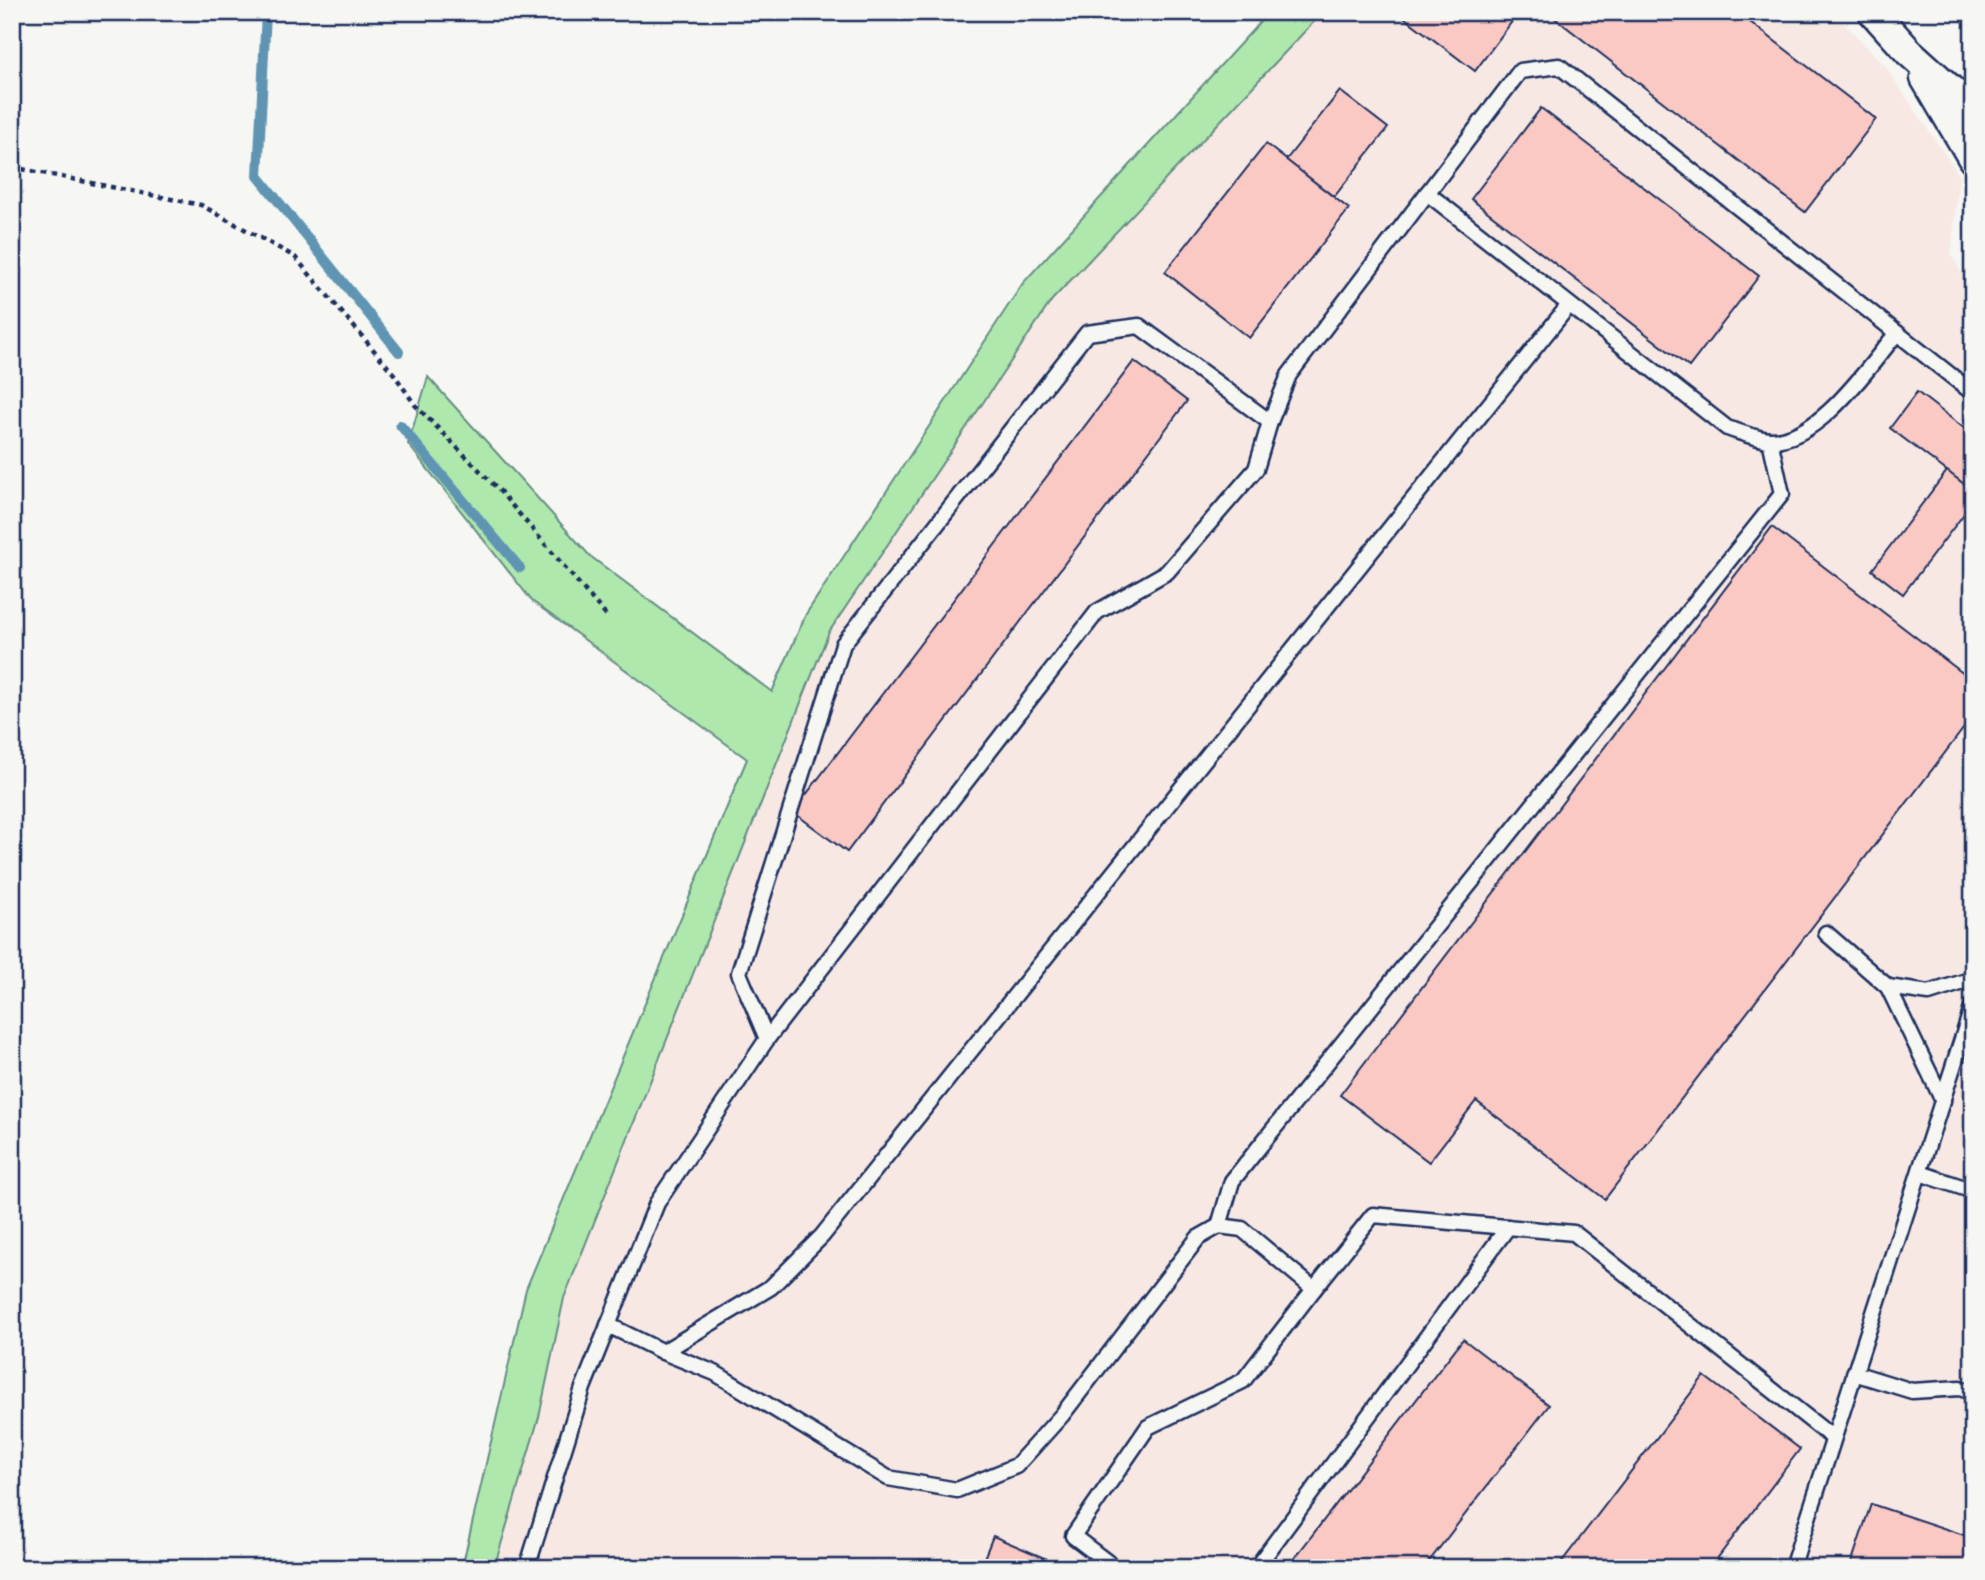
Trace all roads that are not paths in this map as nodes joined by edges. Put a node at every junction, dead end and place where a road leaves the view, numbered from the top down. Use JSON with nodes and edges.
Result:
{"nodes":[{"id":1,"x":1872,"y":12,"type":"edge"},
{"id":2,"x":1909,"y":52,"type":"junction"},
{"id":3,"x":1973,"y":110,"type":"edge"},
{"id":4,"x":1973,"y":159,"type":"edge"},
{"id":5,"x":1427,"y":193,"type":"junction"},
{"id":6,"x":1569,"y":305,"type":"junction"},
{"id":7,"x":1897,"y":333,"type":"junction"},
{"id":8,"x":1973,"y":393,"type":"edge"},
{"id":9,"x":1270,"y":422,"type":"junction"},
{"id":10,"x":1770,"y":440,"type":"junction"},
{"id":11,"x":1826,"y":933,"type":"dead end"},
{"id":12,"x":1973,"y":979,"type":"edge"},
{"id":13,"x":1888,"y":987,"type":"junction"},
{"id":14,"x":1973,"y":1005,"type":"edge"},
{"id":15,"x":767,"y":1039,"type":"junction"},
{"id":16,"x":1943,"y":1101,"type":"junction"},
{"id":17,"x":1920,"y":1173,"type":"junction"},
{"id":18,"x":1973,"y":1191,"type":"edge"},
{"id":19,"x":1219,"y":1226,"type":"junction"},
{"id":20,"x":1508,"y":1227,"type":"junction"},
{"id":21,"x":1314,"y":1289,"type":"junction"},
{"id":22,"x":608,"y":1325,"type":"junction"},
{"id":23,"x":663,"y":1352,"type":"junction"},
{"id":24,"x":1854,"y":1373,"type":"junction"},
{"id":25,"x":1973,"y":1393,"type":"edge"},
{"id":26,"x":1833,"y":1438,"type":"junction"},
{"id":27,"x":527,"y":1568,"type":"edge"},
{"id":28,"x":1115,"y":1568,"type":"edge"},
{"id":29,"x":1256,"y":1568,"type":"edge"},
{"id":30,"x":1792,"y":1568,"type":"edge"}],
"edges":[{"from":1,"to":2,"type":"street"},
{"from":2,"to":3,"type":"street"},
{"from":2,"to":4,"type":"street"},
{"from":5,"to":6,"type":"lane"},
{"from":5,"to":7,"type":"lane"},
{"from":5,"to":9,"type":"lane"},
{"from":6,"to":10,"type":"lane"},
{"from":6,"to":23,"type":"lane"},
{"from":7,"to":8,"type":"lane"},
{"from":7,"to":10,"type":"lane"},
{"from":9,"to":15,"type":"lane"},
{"from":9,"to":15,"type":"lane"},
{"from":10,"to":19,"type":"lane"},
{"from":11,"to":13,"type":"lane"},
{"from":12,"to":13,"type":"lane"},
{"from":13,"to":16,"type":"lane"},
{"from":14,"to":16,"type":"lane"},
{"from":15,"to":22,"type":"lane"},
{"from":16,"to":17,"type":"lane"},
{"from":17,"to":18,"type":"lane"},
{"from":17,"to":24,"type":"lane"},
{"from":19,"to":21,"type":"lane"},
{"from":19,"to":23,"type":"lane"},
{"from":20,"to":21,"type":"lane"},
{"from":20,"to":26,"type":"lane"},
{"from":20,"to":29,"type":"lane"},
{"from":21,"to":28,"type":"lane"},
{"from":22,"to":23,"type":"lane"},
{"from":22,"to":27,"type":"lane"},
{"from":24,"to":25,"type":"lane"},
{"from":24,"to":26,"type":"lane"},
{"from":26,"to":30,"type":"lane"}]}
